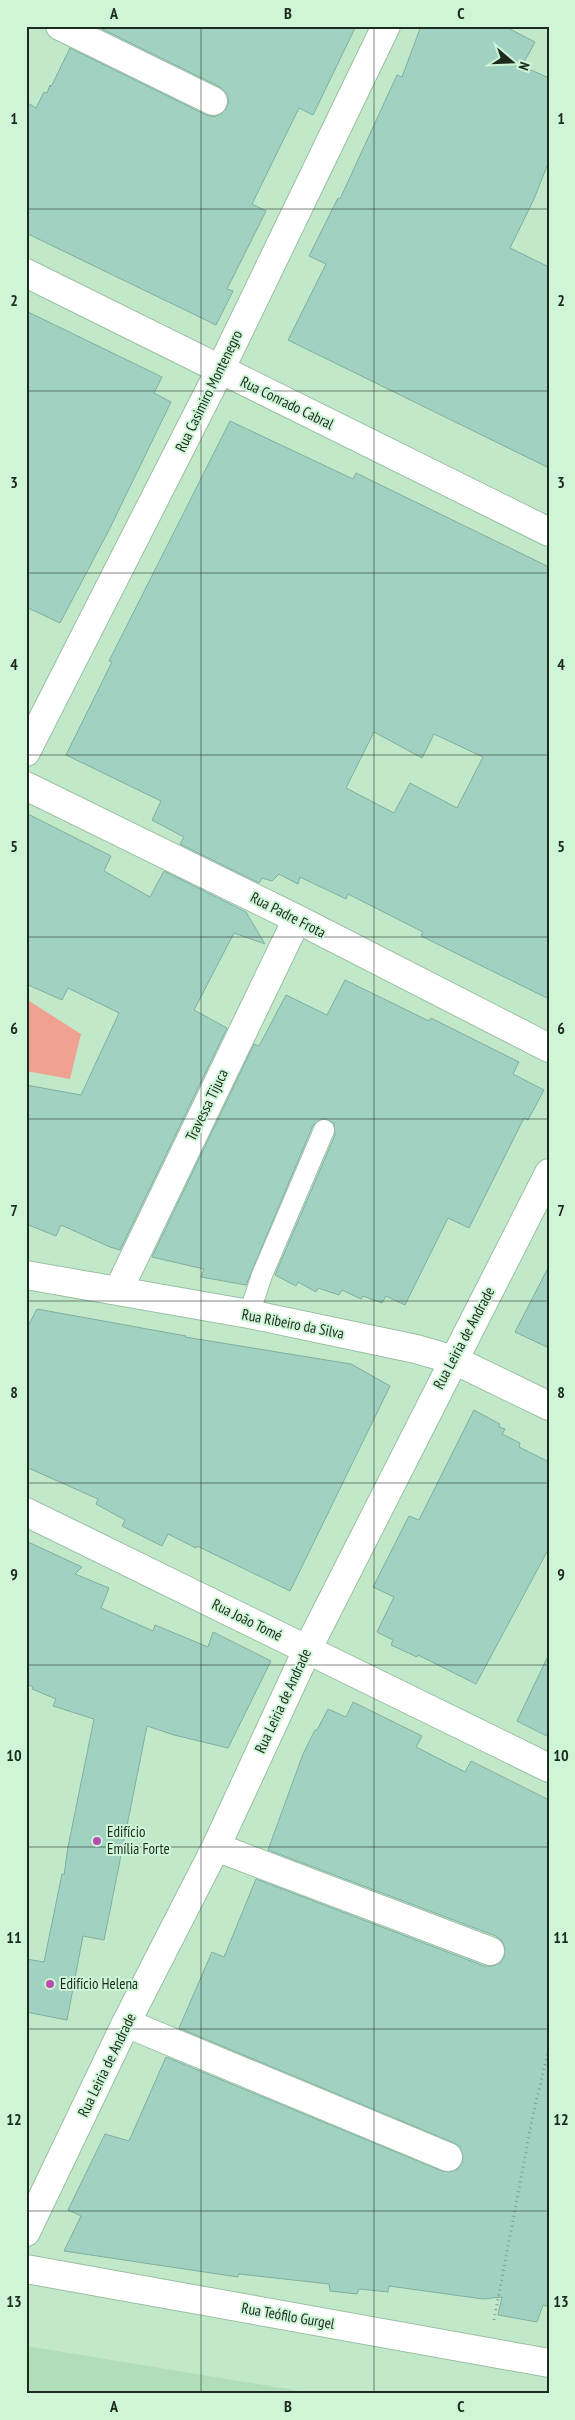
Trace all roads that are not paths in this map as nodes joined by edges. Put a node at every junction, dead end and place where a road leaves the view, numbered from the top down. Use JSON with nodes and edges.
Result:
{"nodes":[{"id":1,"x":60,"y":26,"type":"edge"},
{"id":2,"x":386,"y":26,"type":"edge"},
{"id":3,"x":213,"y":101,"type":"dead end"},
{"id":4,"x":26,"y":273,"type":"edge"},
{"id":5,"x":220,"y":370,"type":"junction"},
{"id":6,"x":549,"y":532,"type":"edge"},
{"id":7,"x":26,"y":752,"type":"edge"},
{"id":8,"x":26,"y":786,"type":"edge"},
{"id":9,"x":297,"y":919,"type":"junction"},
{"id":10,"x":549,"y":1048,"type":"edge"},
{"id":11,"x":324,"y":1130,"type":"dead end"},
{"id":12,"x":549,"y":1173,"type":"edge"},
{"id":13,"x":26,"y":1275,"type":"edge"},
{"id":14,"x":118,"y":1291,"type":"junction"},
{"id":15,"x":249,"y":1314,"type":"junction"},
{"id":16,"x":454,"y":1360,"type":"junction"},
{"id":17,"x":549,"y":1406,"type":"edge"},
{"id":18,"x":26,"y":1512,"type":"edge"},
{"id":19,"x":308,"y":1648,"type":"junction"},
{"id":20,"x":549,"y":1768,"type":"edge"},
{"id":21,"x":216,"y":1847,"type":"junction"},
{"id":22,"x":490,"y":1951,"type":"dead end"},
{"id":23,"x":126,"y":2024,"type":"junction"},
{"id":24,"x":448,"y":2157,"type":"dead end"},
{"id":25,"x":26,"y":2232,"type":"edge"},
{"id":26,"x":26,"y":2269,"type":"edge"},
{"id":27,"x":549,"y":2363,"type":"edge"}],
"edges":[{"from":1,"to":3,"type":"street"},
{"from":2,"to":5,"type":"street","name":"Rua Casimiro Montenegro"},
{"from":4,"to":5,"type":"street","name":"Rua Conrado Cabral"},
{"from":5,"to":6,"type":"street","name":"Rua Conrado Cabral"},
{"from":5,"to":7,"type":"street","name":"Rua Casimiro Montenegro"},
{"from":8,"to":9,"type":"street","name":"Rua Padre Frota"},
{"from":9,"to":10,"type":"street","name":"Rua Padre Frota"},
{"from":9,"to":14,"type":"street","name":"Travessa Tijuca"},
{"from":11,"to":15,"type":"lane"},
{"from":12,"to":16,"type":"street","name":"Rua Leiria de Andrade"},
{"from":13,"to":14,"type":"street","name":"Rua Ribeiro da Silva"},
{"from":14,"to":15,"type":"street","name":"Rua Ribeiro da Silva"},
{"from":15,"to":16,"type":"street","name":"Rua Ribeiro da Silva"},
{"from":16,"to":17,"type":"street","name":"Rua Ribeiro da Silva"},
{"from":16,"to":19,"type":"street","name":"Rua Leiria de Andrade"},
{"from":18,"to":19,"type":"street","name":"Rua João Tomé"},
{"from":19,"to":20,"type":"street","name":"Rua João Tomé"},
{"from":19,"to":21,"type":"street","name":"Rua Leiria de Andrade"},
{"from":21,"to":22,"type":"street"},
{"from":21,"to":23,"type":"street","name":"Rua Leiria de Andrade"},
{"from":23,"to":24,"type":"street"},
{"from":23,"to":25,"type":"street","name":"Rua Leiria de Andrade"},
{"from":26,"to":27,"type":"street","name":"Rua Teófilo Gurgel"}]}
